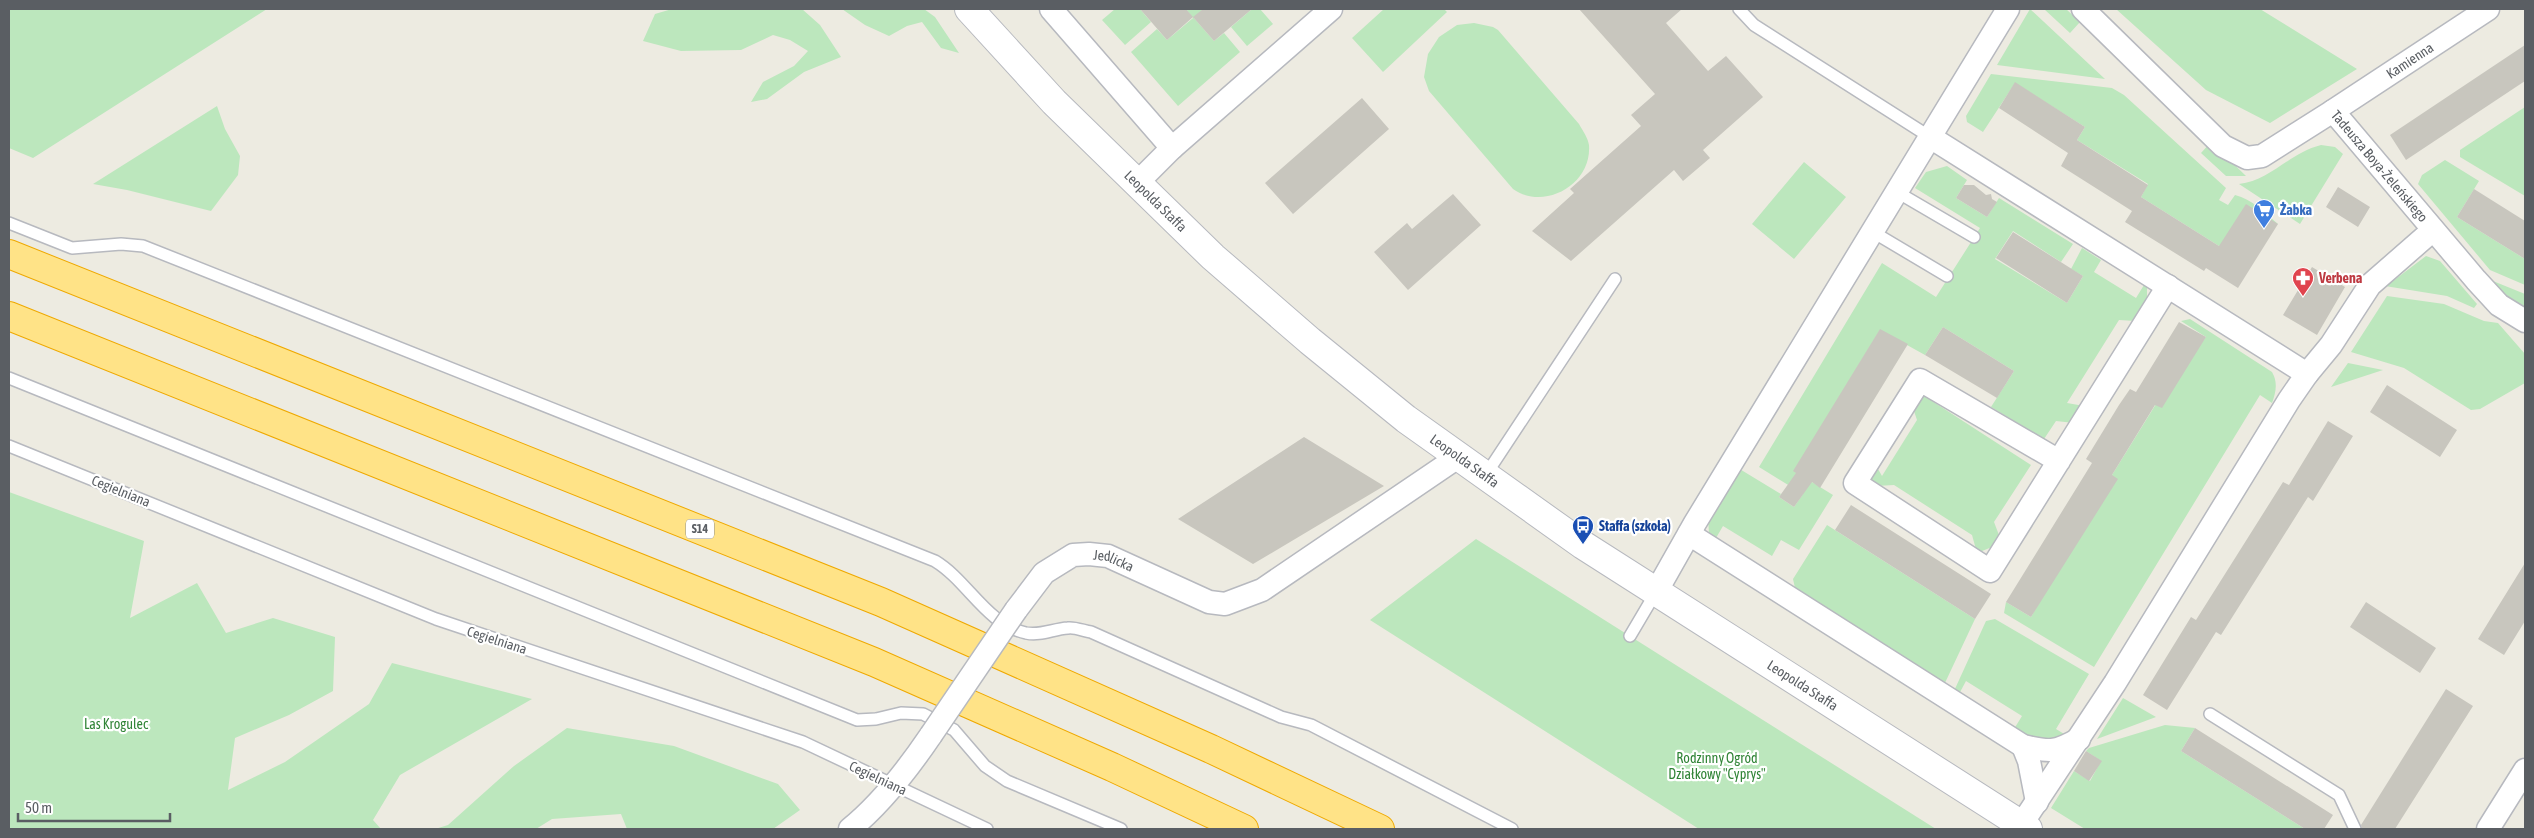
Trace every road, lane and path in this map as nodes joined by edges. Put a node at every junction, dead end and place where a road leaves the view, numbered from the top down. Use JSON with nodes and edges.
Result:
{"nodes":[{"id":1,"x":969,"y":9,"type":"edge"},
{"id":2,"x":1052,"y":9,"type":"edge"},
{"id":3,"x":1332,"y":9,"type":"edge"},
{"id":4,"x":1739,"y":9,"type":"edge"},
{"id":5,"x":2008,"y":9,"type":"edge"},
{"id":6,"x":2083,"y":9,"type":"edge"},
{"id":7,"x":2488,"y":9,"type":"edge"},
{"id":8,"x":2334,"y":111,"type":"junction"},
{"id":9,"x":1930,"y":137,"type":"junction"},
{"id":10,"x":1172,"y":148,"type":"junction"},
{"id":11,"x":1136,"y":184,"type":"junction"},
{"id":12,"x":1897,"y":192,"type":"junction"},
{"id":13,"x":9,"y":223,"type":"edge"},
{"id":14,"x":2433,"y":230,"type":"junction"},
{"id":15,"x":1872,"y":232,"type":"junction"},
{"id":16,"x":1974,"y":237,"type":"dead end"},
{"id":17,"x":9,"y":254,"type":"edge"},
{"id":18,"x":1947,"y":276,"type":"dead end"},
{"id":19,"x":1615,"y":279,"type":"dead end"},
{"id":20,"x":2168,"y":286,"type":"junction"},
{"id":21,"x":9,"y":316,"type":"edge"},
{"id":22,"x":2525,"y":321,"type":"edge"},
{"id":23,"x":2307,"y":374,"type":"junction"},
{"id":24,"x":9,"y":378,"type":"edge"},
{"id":25,"x":9,"y":446,"type":"edge"},
{"id":26,"x":1458,"y":457,"type":"junction"},
{"id":27,"x":2059,"y":461,"type":"junction"},
{"id":28,"x":1485,"y":476,"type":"junction"},
{"id":29,"x":1689,"y":534,"type":"junction"},
{"id":30,"x":1656,"y":592,"type":"junction"},
{"id":31,"x":1630,"y":636,"type":"dead end"},
{"id":32,"x":2210,"y":714,"type":"dead end"},
{"id":33,"x":2080,"y":738,"type":"junction"},
{"id":34,"x":2023,"y":746,"type":"junction"},
{"id":35,"x":2525,"y":770,"type":"edge"},
{"id":36,"x":893,"y":785,"type":"junction"},
{"id":37,"x":2037,"y":802,"type":"junction"},
{"id":38,"x":2025,"y":827,"type":"edge"},
{"id":39,"x":850,"y":829,"type":"edge"},
{"id":40,"x":987,"y":829,"type":"edge"},
{"id":41,"x":1121,"y":829,"type":"edge"},
{"id":42,"x":1244,"y":829,"type":"edge"},
{"id":43,"x":1380,"y":829,"type":"edge"},
{"id":44,"x":1512,"y":829,"type":"edge"},
{"id":45,"x":2355,"y":829,"type":"edge"},
{"id":46,"x":2488,"y":829,"type":"edge"}],
"edges":[{"from":1,"to":11,"type":"street","name":"Leopolda Staffa"},
{"from":2,"to":10,"type":"street"},
{"from":3,"to":10,"type":"street"},
{"from":4,"to":9,"type":"lane"},
{"from":5,"to":9,"type":"street"},
{"from":6,"to":8,"type":"street","name":"Tadeusza Boya-Żeleńskiego"},
{"from":7,"to":8,"type":"street","name":"Kamienna"},
{"from":8,"to":14,"type":"street","name":"Tadeusza Boya-Żeleńskiego"},
{"from":9,"to":12,"type":"street"},
{"from":9,"to":20,"type":"street"},
{"from":10,"to":11,"type":"street"},
{"from":11,"to":26,"type":"street","name":"Leopolda Staffa"},
{"from":12,"to":15,"type":"street"},
{"from":12,"to":16,"type":"lane"},
{"from":13,"to":44,"type":"lane"},
{"from":14,"to":22,"type":"street","name":"Tadeusza Boya-Żeleńskiego"},
{"from":14,"to":23,"type":"street"},
{"from":15,"to":18,"type":"lane"},
{"from":15,"to":29,"type":"street"},
{"from":17,"to":43,"type":"highway","number":"S14"},
{"from":19,"to":28,"type":"lane"},
{"from":20,"to":23,"type":"street"},
{"from":20,"to":27,"type":"street"},
{"from":21,"to":42,"type":"highway"},
{"from":23,"to":33,"type":"street"},
{"from":24,"to":41,"type":"lane"},
{"from":25,"to":36,"type":"lane","name":"Cegielniana"},
{"from":26,"to":28,"type":"street","name":"Leopolda Staffa"},
{"from":26,"to":36,"type":"street","name":"Jedlicka","bridge":true},
{"from":27,"to":27,"type":"street"},
{"from":28,"to":30,"type":"street","name":"Leopolda Staffa"},
{"from":29,"to":30,"type":"street"},
{"from":29,"to":34,"type":"street"},
{"from":30,"to":31,"type":"lane"},
{"from":30,"to":38,"type":"street","name":"Leopolda Staffa"},
{"from":32,"to":45,"type":"lane"},
{"from":33,"to":34,"type":"street"},
{"from":33,"to":37,"type":"street"},
{"from":34,"to":37,"type":"street"},
{"from":35,"to":46,"type":"street"},
{"from":36,"to":39,"type":"street","name":"Jedlicka"},
{"from":36,"to":40,"type":"lane","name":"Cegielniana"},
{"from":37,"to":38,"type":"street"}]}
